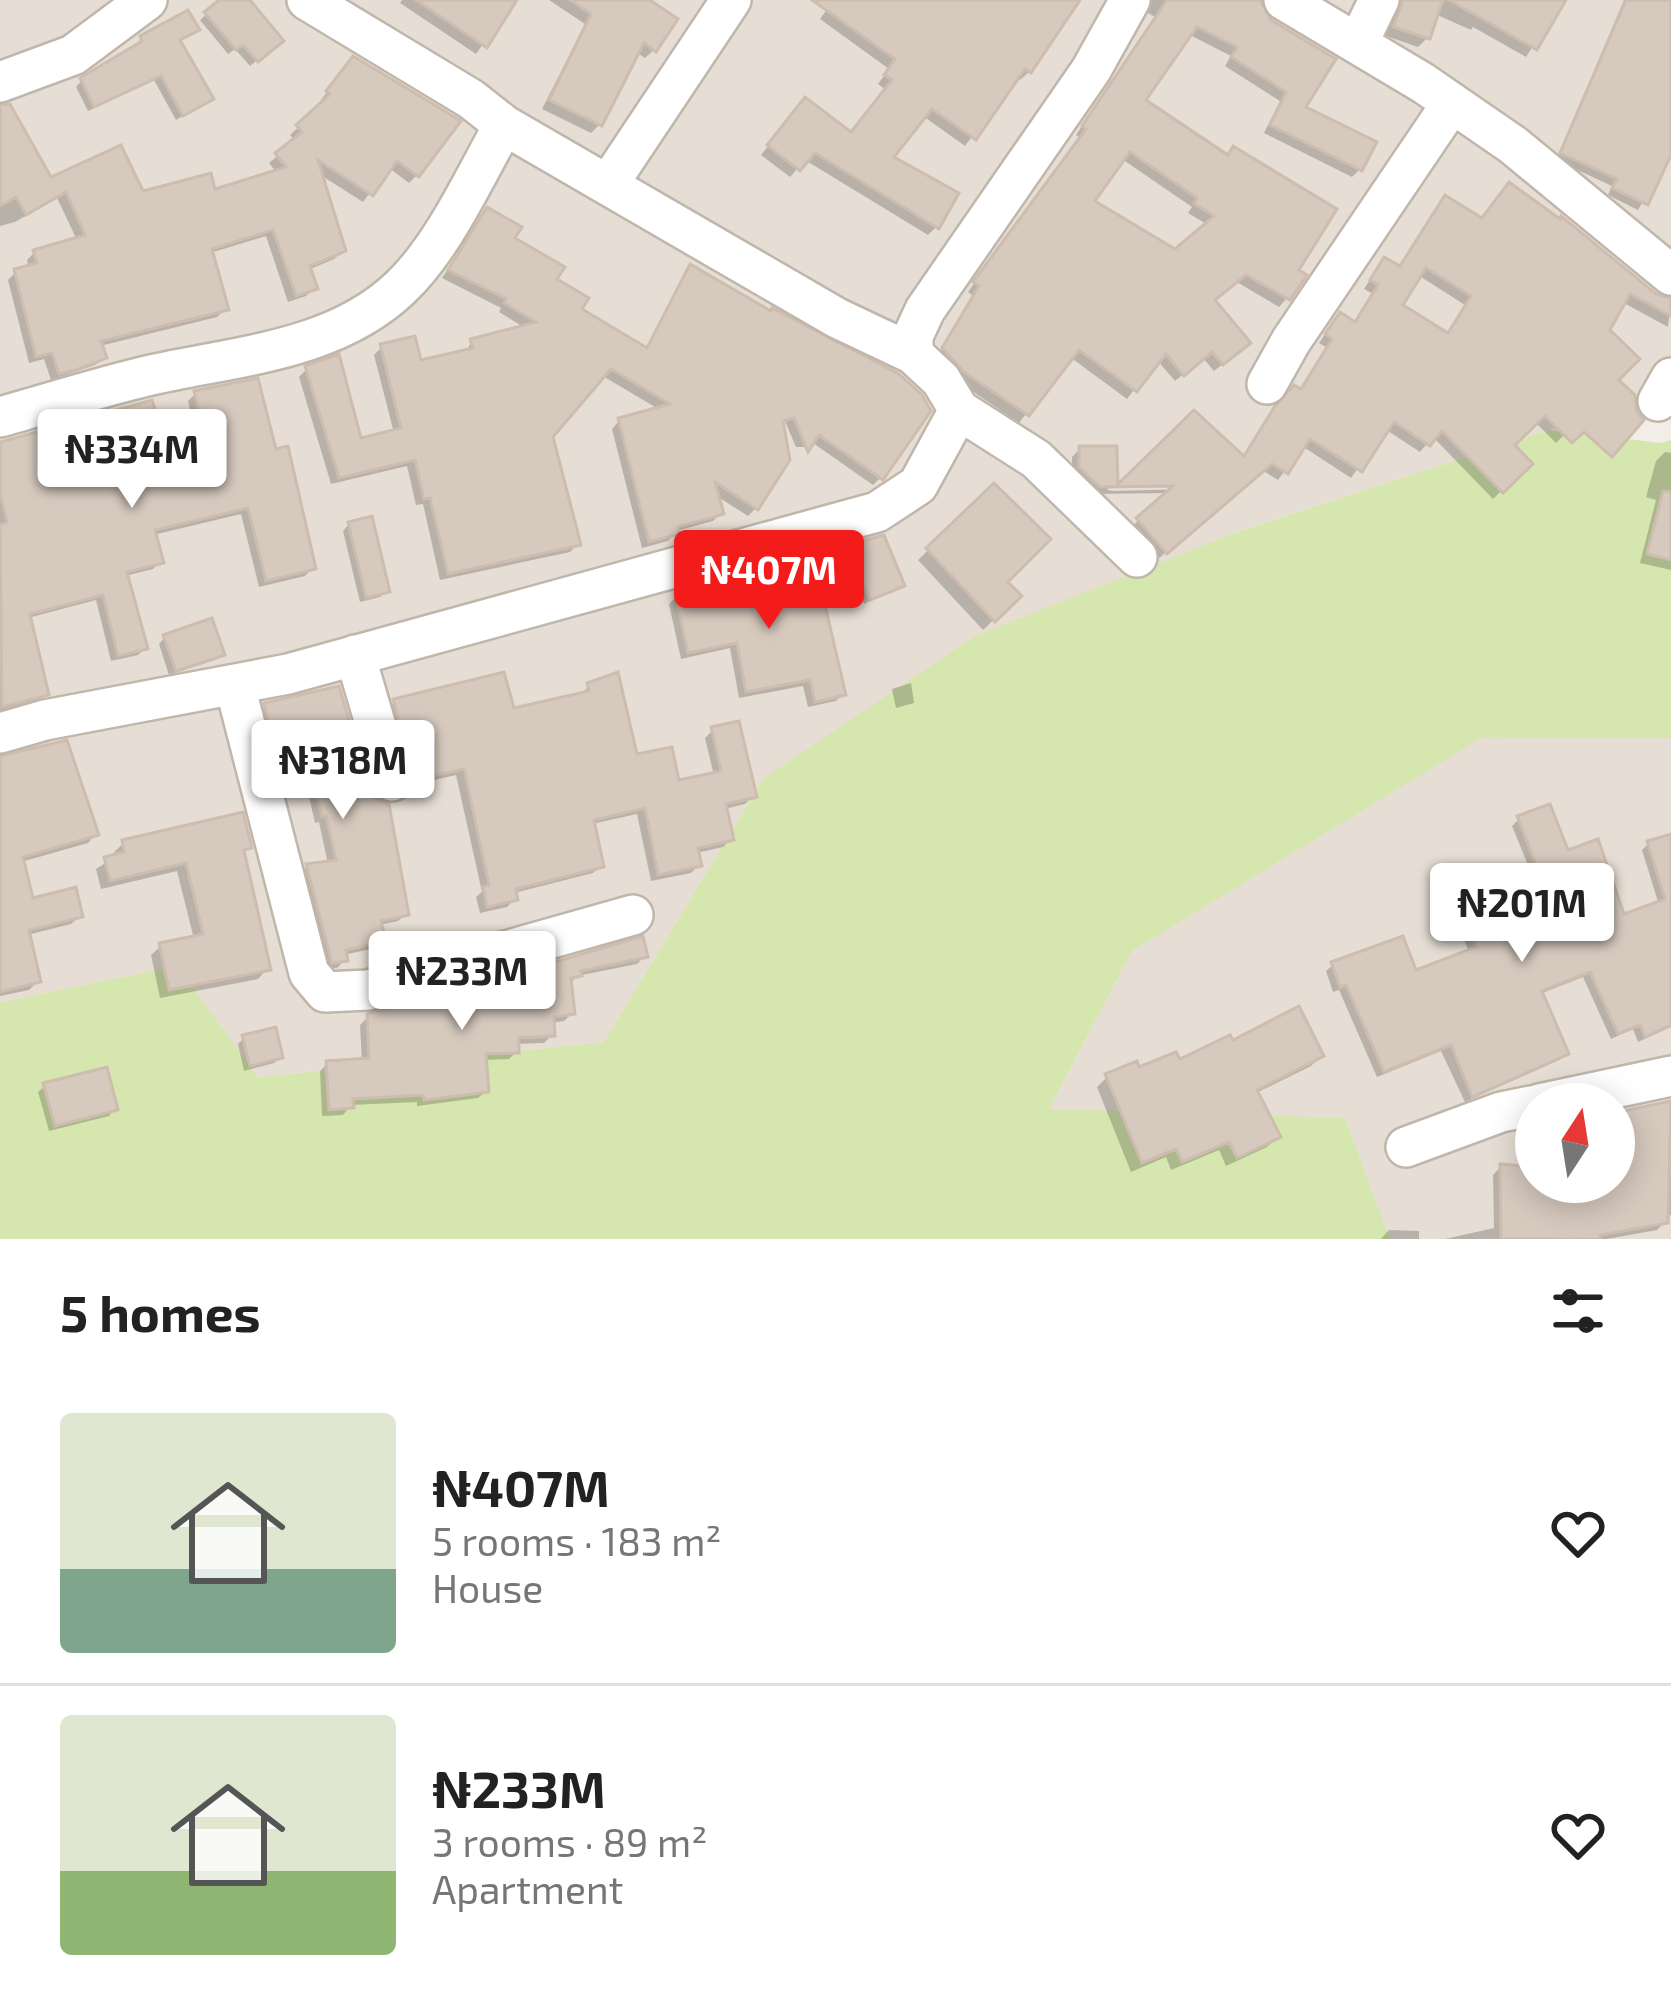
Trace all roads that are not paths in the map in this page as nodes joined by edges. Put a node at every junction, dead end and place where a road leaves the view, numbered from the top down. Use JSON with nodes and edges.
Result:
{"nodes":[{"id":1,"x":147,"y":0,"type":"edge"},
{"id":2,"x":307,"y":0,"type":"edge"},
{"id":3,"x":730,"y":0,"type":"edge"},
{"id":4,"x":1130,"y":0,"type":"edge"},
{"id":5,"x":1284,"y":0,"type":"edge"},
{"id":6,"x":1378,"y":0,"type":"edge"},
{"id":7,"x":1358,"y":43,"type":"junction"},
{"id":8,"x":0,"y":82,"type":"edge"},
{"id":9,"x":1452,"y":103,"type":"junction"},
{"id":10,"x":504,"y":125,"type":"junction"},
{"id":11,"x":609,"y":183,"type":"junction"},
{"id":12,"x":1671,"y":274,"type":"edge"},
{"id":13,"x":913,"y":354,"type":"junction"},
{"id":14,"x":1268,"y":384,"type":"dead end"},
{"id":15,"x":959,"y":410,"type":"junction"},
{"id":16,"x":0,"y":417,"type":"edge"},
{"id":17,"x":1138,"y":557,"type":"dead end"},
{"id":18,"x":355,"y":655,"type":"junction"},
{"id":19,"x":235,"y":686,"type":"junction"},
{"id":20,"x":0,"y":733,"type":"edge"},
{"id":21,"x":392,"y":782,"type":"dead end"},
{"id":22,"x":633,"y":915,"type":"dead end"},
{"id":23,"x":1671,"y":1076,"type":"edge"},
{"id":24,"x":1635,"y":1084,"type":"edge"},
{"id":25,"x":1515,"y":1109,"type":"edge"},
{"id":26,"x":1406,"y":1147,"type":"dead end"}],
"edges":[{"from":1,"to":8,"type":"street"},
{"from":2,"to":10,"type":"street"},
{"from":3,"to":11,"type":"street"},
{"from":4,"to":13,"type":"street"},
{"from":5,"to":7,"type":"street"},
{"from":6,"to":7,"type":"street"},
{"from":7,"to":9,"type":"street"},
{"from":9,"to":12,"type":"street"},
{"from":9,"to":14,"type":"street"},
{"from":10,"to":11,"type":"street"},
{"from":10,"to":16,"type":"street"},
{"from":11,"to":13,"type":"street"},
{"from":13,"to":15,"type":"street"},
{"from":15,"to":17,"type":"street"},
{"from":15,"to":18,"type":"street"},
{"from":18,"to":19,"type":"street"},
{"from":18,"to":21,"type":"street"},
{"from":19,"to":20,"type":"street"},
{"from":19,"to":22,"type":"street"},
{"from":23,"to":24,"type":"street"},
{"from":25,"to":26,"type":"street"}]}
